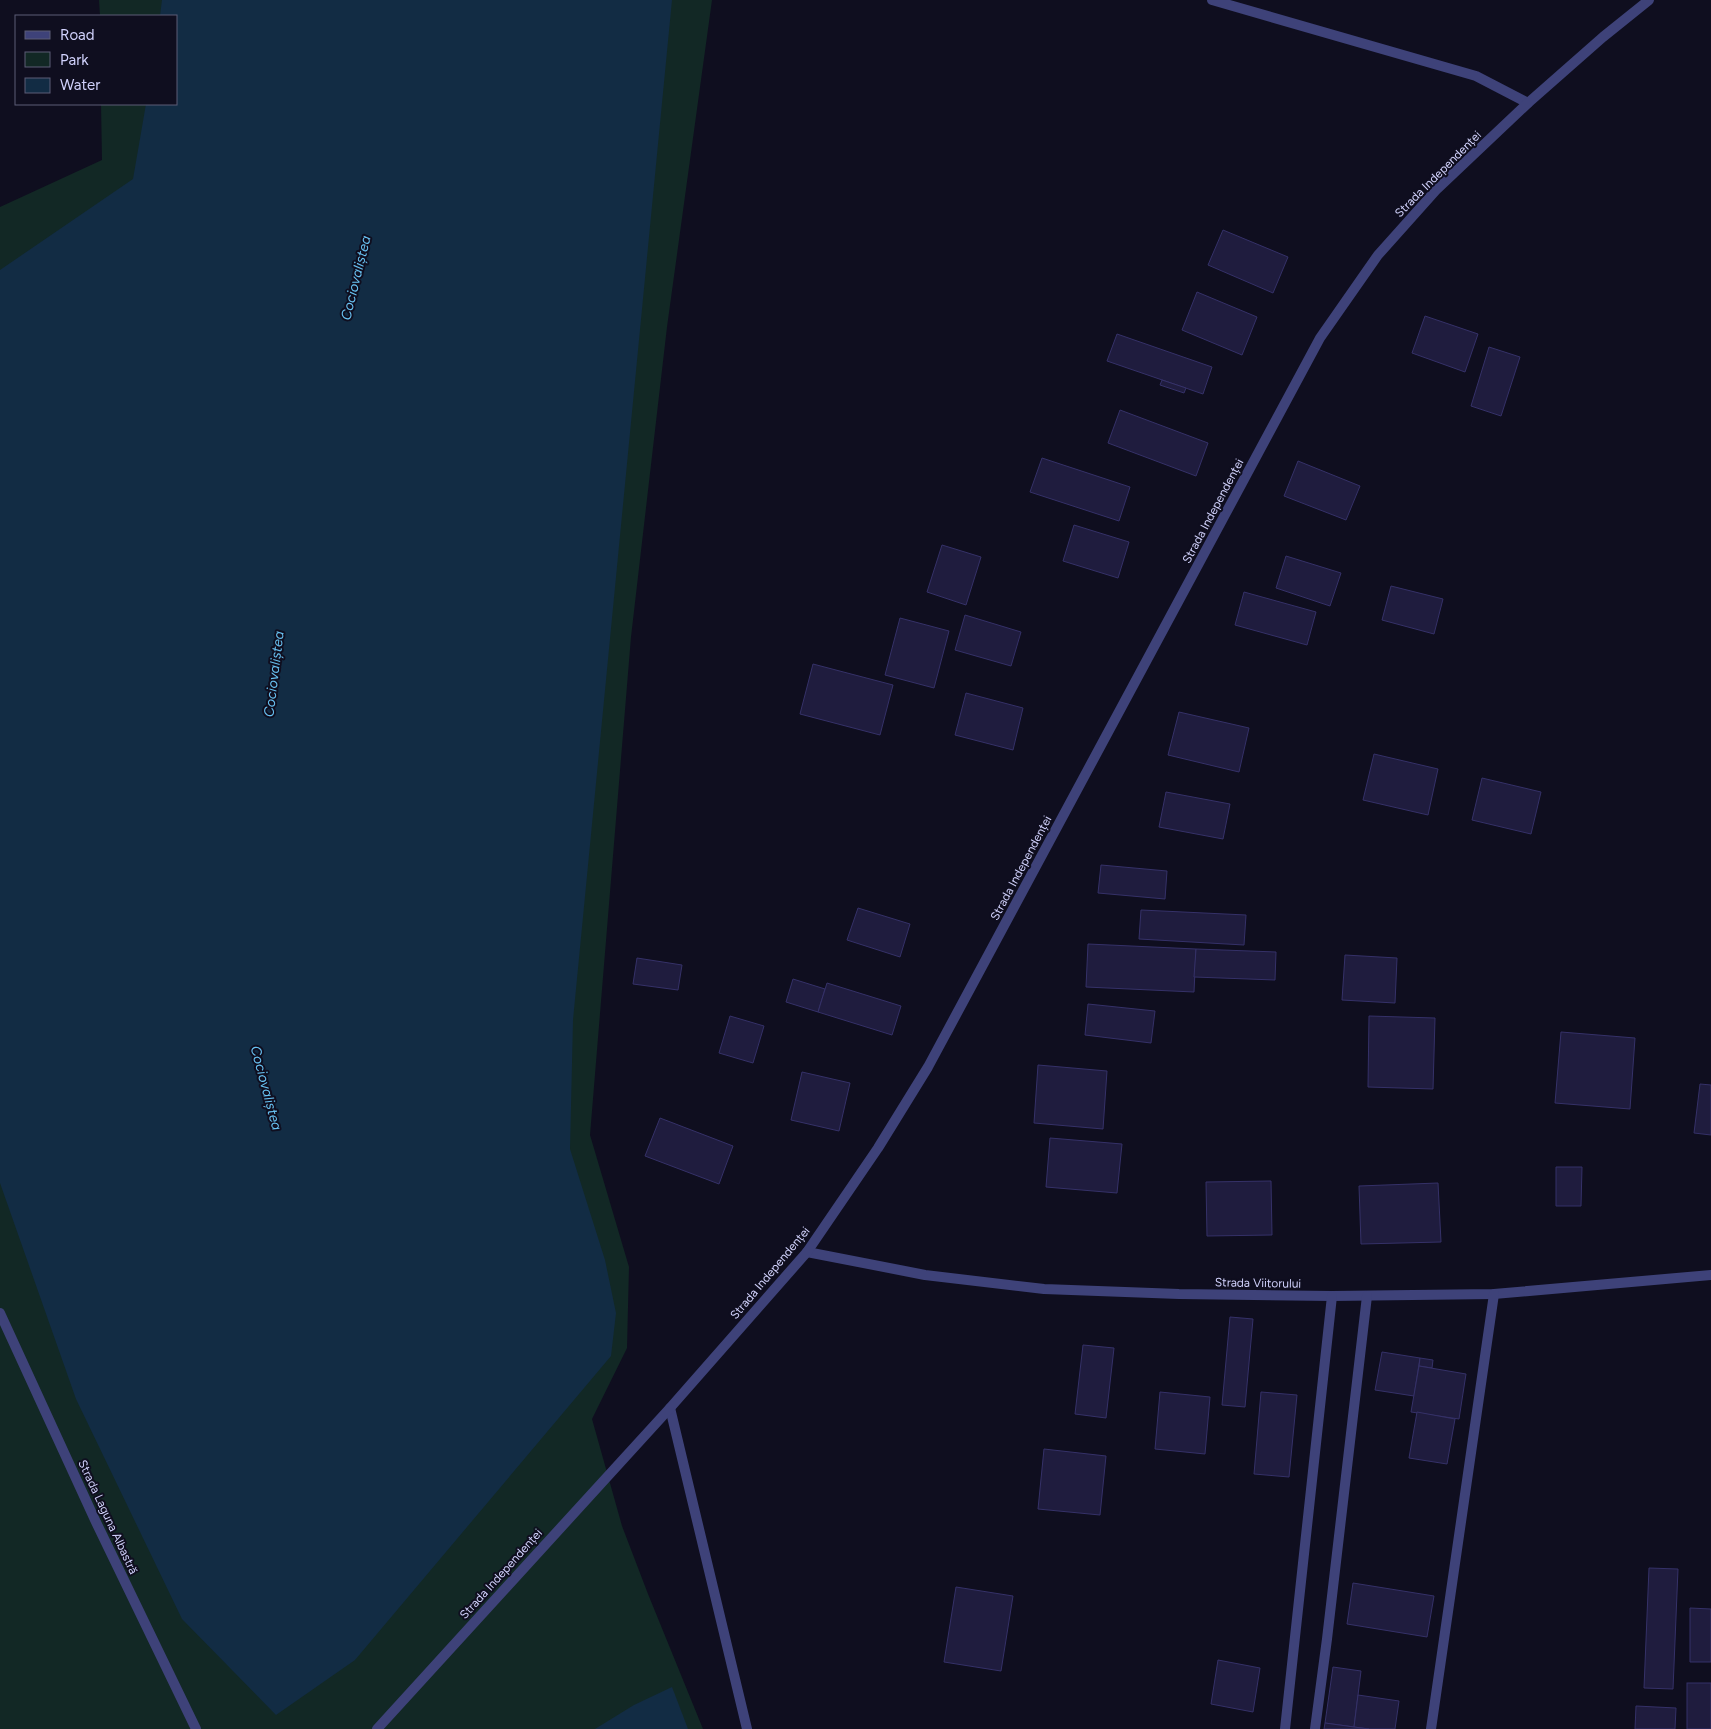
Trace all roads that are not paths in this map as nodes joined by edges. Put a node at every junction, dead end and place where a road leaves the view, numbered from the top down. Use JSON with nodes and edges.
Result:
{"nodes":[{"id":1,"x":1212,"y":0,"type":"edge"},
{"id":2,"x":1649,"y":0,"type":"edge"},
{"id":3,"x":1528,"y":103,"type":"junction"},
{"id":4,"x":807,"y":1252,"type":"junction"},
{"id":5,"x":1711,"y":1275,"type":"edge"},
{"id":6,"x":1494,"y":1294,"type":"junction"},
{"id":7,"x":1332,"y":1296,"type":"junction"},
{"id":8,"x":1367,"y":1296,"type":"junction"},
{"id":9,"x":0,"y":1313,"type":"edge"},
{"id":10,"x":670,"y":1408,"type":"junction"},
{"id":11,"x":196,"y":1729,"type":"edge"},
{"id":12,"x":377,"y":1729,"type":"edge"},
{"id":13,"x":747,"y":1729,"type":"edge"},
{"id":14,"x":1285,"y":1729,"type":"edge"},
{"id":15,"x":1315,"y":1729,"type":"edge"},
{"id":16,"x":1431,"y":1729,"type":"edge"}],
"edges":[{"from":1,"to":3,"type":"street"},
{"from":2,"to":3,"type":"street","name":"Strada Independenței"},
{"from":3,"to":4,"type":"street","name":"Strada Independenței"},
{"from":4,"to":7,"type":"street","name":"Strada Viitorului"},
{"from":4,"to":10,"type":"street","name":"Strada Independenței"},
{"from":5,"to":6,"type":"street","name":"Strada Viitorului"},
{"from":6,"to":8,"type":"street","name":"Strada Viitorului"},
{"from":6,"to":16,"type":"street"},
{"from":7,"to":8,"type":"street","name":"Strada Viitorului"},
{"from":7,"to":14,"type":"street"},
{"from":8,"to":15,"type":"street"},
{"from":9,"to":11,"type":"street","name":"Strada Laguna Albastră"},
{"from":10,"to":12,"type":"street","name":"Strada Independenței"},
{"from":10,"to":13,"type":"street"}]}
